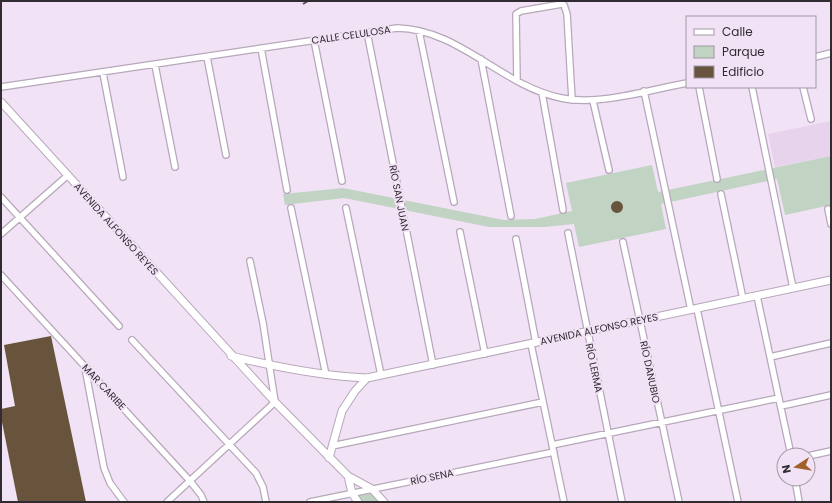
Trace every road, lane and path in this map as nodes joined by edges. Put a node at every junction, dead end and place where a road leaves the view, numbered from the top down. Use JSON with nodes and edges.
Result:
{"nodes":[{"id":1,"x":419,"y":31,"type":"junction"},
{"id":2,"x":367,"y":32,"type":"junction"},
{"id":3,"x":314,"y":40,"type":"junction"},
{"id":4,"x":261,"y":48,"type":"junction"},
{"id":5,"x":831,"y":54,"type":"edge"},
{"id":6,"x":207,"y":57,"type":"junction"},
{"id":7,"x":816,"y":57,"type":"edge"},
{"id":8,"x":481,"y":59,"type":"junction"},
{"id":9,"x":155,"y":65,"type":"junction"},
{"id":10,"x":103,"y":73,"type":"junction"},
{"id":11,"x":517,"y":81,"type":"junction"},
{"id":12,"x":686,"y":83,"type":"edge"},
{"id":13,"x":1,"y":87,"type":"edge"},
{"id":14,"x":699,"y":88,"type":"edge"},
{"id":15,"x":752,"y":88,"type":"edge"},
{"id":16,"x":804,"y":88,"type":"edge"},
{"id":17,"x":644,"y":91,"type":"junction"},
{"id":18,"x":542,"y":93,"type":"junction"},
{"id":19,"x":572,"y":100,"type":"junction"},
{"id":20,"x":593,"y":101,"type":"junction"},
{"id":21,"x":1,"y":102,"type":"edge"},
{"id":22,"x":811,"y":119,"type":"dead end"},
{"id":23,"x":226,"y":155,"type":"dead end"},
{"id":24,"x":176,"y":167,"type":"dead end"},
{"id":25,"x":609,"y":170,"type":"dead end"},
{"id":26,"x":67,"y":176,"type":"junction"},
{"id":27,"x":123,"y":177,"type":"dead end"},
{"id":28,"x":717,"y":179,"type":"dead end"},
{"id":29,"x":342,"y":181,"type":"dead end"},
{"id":30,"x":287,"y":190,"type":"dead end"},
{"id":31,"x":721,"y":194,"type":"dead end"},
{"id":32,"x":1,"y":198,"type":"edge"},
{"id":33,"x":454,"y":202,"type":"dead end"},
{"id":34,"x":291,"y":208,"type":"dead end"},
{"id":35,"x":346,"y":208,"type":"dead end"},
{"id":36,"x":828,"y":209,"type":"dead end"},
{"id":37,"x":563,"y":210,"type":"dead end"},
{"id":38,"x":511,"y":216,"type":"dead end"},
{"id":39,"x":19,"y":217,"type":"junction"},
{"id":40,"x":831,"y":224,"type":"edge"},
{"id":41,"x":460,"y":232,"type":"dead end"},
{"id":42,"x":568,"y":233,"type":"dead end"},
{"id":43,"x":1,"y":234,"type":"edge"},
{"id":44,"x":516,"y":239,"type":"dead end"},
{"id":45,"x":623,"y":242,"type":"dead end"},
{"id":46,"x":250,"y":261,"type":"dead end"},
{"id":47,"x":1,"y":275,"type":"edge"},
{"id":48,"x":831,"y":280,"type":"edge"},
{"id":49,"x":793,"y":288,"type":"junction"},
{"id":50,"x":757,"y":296,"type":"junction"},
{"id":51,"x":743,"y":299,"type":"junction"},
{"id":52,"x":694,"y":309,"type":"junction"},
{"id":53,"x":640,"y":321,"type":"junction"},
{"id":54,"x":119,"y":326,"type":"dead end"},
{"id":55,"x":587,"y":332,"type":"junction"},
{"id":56,"x":132,"y":340,"type":"dead end"},
{"id":57,"x":533,"y":343,"type":"junction"},
{"id":58,"x":831,"y":344,"type":"edge"},
{"id":59,"x":485,"y":354,"type":"junction"},
{"id":60,"x":232,"y":356,"type":"junction"},
{"id":61,"x":770,"y":357,"type":"junction"},
{"id":62,"x":270,"y":365,"type":"junction"},
{"id":63,"x":433,"y":365,"type":"junction"},
{"id":64,"x":85,"y":367,"type":"junction"},
{"id":65,"x":326,"y":375,"type":"junction"},
{"id":66,"x":381,"y":375,"type":"junction"},
{"id":67,"x":367,"y":378,"type":"junction"},
{"id":68,"x":831,"y":395,"type":"edge"},
{"id":69,"x":779,"y":398,"type":"junction"},
{"id":70,"x":275,"y":402,"type":"junction"},
{"id":71,"x":543,"y":402,"type":"junction"},
{"id":72,"x":781,"y":406,"type":"junction"},
{"id":73,"x":719,"y":411,"type":"junction"},
{"id":74,"x":661,"y":424,"type":"junction"},
{"id":75,"x":608,"y":435,"type":"junction"},
{"id":76,"x":230,"y":444,"type":"junction"},
{"id":77,"x":552,"y":445,"type":"junction"},
{"id":78,"x":332,"y":446,"type":"junction"},
{"id":79,"x":789,"y":447,"type":"edge"},
{"id":80,"x":831,"y":451,"type":"edge"},
{"id":81,"x":554,"y":452,"type":"junction"},
{"id":82,"x":816,"y":454,"type":"edge"},
{"id":83,"x":329,"y":458,"type":"junction"},
{"id":84,"x":348,"y":476,"type":"junction"},
{"id":85,"x":190,"y":481,"type":"junction"},
{"id":86,"x":796,"y":487,"type":"edge"},
{"id":87,"x":372,"y":489,"type":"junction"},
{"id":88,"x":352,"y":493,"type":"junction"},
{"id":89,"x":124,"y":502,"type":"edge"},
{"id":90,"x":167,"y":502,"type":"edge"},
{"id":91,"x":204,"y":502,"type":"edge"},
{"id":92,"x":266,"y":502,"type":"edge"},
{"id":93,"x":310,"y":502,"type":"edge"},
{"id":94,"x":358,"y":502,"type":"edge"},
{"id":95,"x":384,"y":502,"type":"edge"},
{"id":96,"x":564,"y":502,"type":"edge"},
{"id":97,"x":622,"y":502,"type":"edge"},
{"id":98,"x":679,"y":502,"type":"edge"},
{"id":99,"x":738,"y":502,"type":"edge"},
{"id":100,"x":799,"y":502,"type":"edge"}],
"edges":[{"from":1,"to":2,"type":"street","name":"CALLE CELULOSA"},
{"from":1,"to":8,"type":"street","name":"CALLE CELULOSA"},
{"from":1,"to":33,"type":"street"},
{"from":2,"to":3,"type":"street","name":"CALLE CELULOSA"},
{"from":2,"to":63,"type":"street","name":"RÍO SAN JUAN"},
{"from":3,"to":4,"type":"street","name":"CALLE CELULOSA"},
{"from":3,"to":29,"type":"street"},
{"from":4,"to":6,"type":"street","name":"CALLE CELULOSA"},
{"from":4,"to":30,"type":"street"},
{"from":5,"to":7,"type":"street"},
{"from":6,"to":9,"type":"street","name":"CALLE CELULOSA"},
{"from":6,"to":23,"type":"street"},
{"from":8,"to":11,"type":"street","name":"CALLE CELULOSA"},
{"from":8,"to":38,"type":"street"},
{"from":9,"to":10,"type":"street","name":"CALLE CELULOSA"},
{"from":9,"to":24,"type":"street"},
{"from":10,"to":13,"type":"street","name":"CALLE CELULOSA"},
{"from":10,"to":27,"type":"street"},
{"from":11,"to":18,"type":"street","name":"CALLE CELULOSA"},
{"from":11,"to":19,"type":"street"},
{"from":12,"to":17,"type":"street","name":"CALLE CELULOSA"},
{"from":14,"to":28,"type":"street"},
{"from":15,"to":49,"type":"street"},
{"from":16,"to":22,"type":"street"},
{"from":17,"to":20,"type":"street","name":"CALLE CELULOSA"},
{"from":17,"to":52,"type":"street"},
{"from":18,"to":19,"type":"street","name":"CALLE CELULOSA"},
{"from":18,"to":37,"type":"street"},
{"from":19,"to":20,"type":"street","name":"CALLE CELULOSA"},
{"from":20,"to":25,"type":"street"},
{"from":21,"to":26,"type":"street","name":"AVENIDA ALFONSO REYES"},
{"from":26,"to":39,"type":"street"},
{"from":26,"to":60,"type":"street","name":"AVENIDA ALFONSO REYES"},
{"from":31,"to":51,"type":"street"},
{"from":32,"to":39,"type":"street"},
{"from":34,"to":65,"type":"street"},
{"from":35,"to":66,"type":"street"},
{"from":36,"to":40,"type":"street"},
{"from":39,"to":43,"type":"street"},
{"from":39,"to":54,"type":"street"},
{"from":41,"to":59,"type":"street"},
{"from":42,"to":55,"type":"street","name":"RÍO LERMA"},
{"from":44,"to":57,"type":"street"},
{"from":45,"to":53,"type":"street","name":"RÍO DANUBIO"},
{"from":46,"to":62,"type":"street"},
{"from":47,"to":64,"type":"street","name":"MAR CARIBE"},
{"from":48,"to":49,"type":"street","name":"AVENIDA ALFONSO REYES"},
{"from":49,"to":50,"type":"street","name":"AVENIDA ALFONSO REYES"},
{"from":50,"to":51,"type":"street","name":"AVENIDA ALFONSO REYES"},
{"from":50,"to":61,"type":"street"},
{"from":51,"to":52,"type":"street","name":"AVENIDA ALFONSO REYES"},
{"from":52,"to":53,"type":"street","name":"AVENIDA ALFONSO REYES"},
{"from":52,"to":73,"type":"street"},
{"from":53,"to":55,"type":"street","name":"AVENIDA ALFONSO REYES"},
{"from":53,"to":74,"type":"street","name":"RÍO DANUBIO"},
{"from":55,"to":57,"type":"street","name":"AVENIDA ALFONSO REYES"},
{"from":55,"to":75,"type":"street","name":"RÍO LERMA"},
{"from":56,"to":76,"type":"street"},
{"from":57,"to":59,"type":"street","name":"AVENIDA ALFONSO REYES"},
{"from":57,"to":71,"type":"street"},
{"from":58,"to":61,"type":"street"},
{"from":59,"to":63,"type":"street","name":"AVENIDA ALFONSO REYES"},
{"from":60,"to":62,"type":"street","name":"AVENIDA ALFONSO REYES"},
{"from":60,"to":70,"type":"street","name":"AVENIDA ALFONSO REYES"},
{"from":61,"to":69,"type":"street"},
{"from":62,"to":65,"type":"street","name":"AVENIDA ALFONSO REYES"},
{"from":62,"to":70,"type":"street"},
{"from":63,"to":66,"type":"street","name":"AVENIDA ALFONSO REYES"},
{"from":64,"to":85,"type":"street","name":"MAR CARIBE"},
{"from":64,"to":89,"type":"street"},
{"from":65,"to":67,"type":"street","name":"AVENIDA ALFONSO REYES"},
{"from":66,"to":67,"type":"street","name":"AVENIDA ALFONSO REYES"},
{"from":67,"to":78,"type":"street"},
{"from":68,"to":72,"type":"street"},
{"from":69,"to":72,"type":"street"},
{"from":69,"to":73,"type":"street"},
{"from":70,"to":76,"type":"street"},
{"from":70,"to":83,"type":"street","name":"AVENIDA ALFONSO REYES"},
{"from":71,"to":77,"type":"street"},
{"from":71,"to":78,"type":"street"},
{"from":72,"to":79,"type":"street"},
{"from":73,"to":74,"type":"street"},
{"from":73,"to":99,"type":"street"},
{"from":74,"to":75,"type":"street"},
{"from":74,"to":98,"type":"street","name":"RÍO DANUBIO"},
{"from":75,"to":77,"type":"street"},
{"from":75,"to":97,"type":"street","name":"RÍO LERMA"},
{"from":76,"to":85,"type":"street"},
{"from":76,"to":92,"type":"street"},
{"from":77,"to":81,"type":"street"},
{"from":78,"to":83,"type":"street"},
{"from":80,"to":82,"type":"street"},
{"from":81,"to":87,"type":"street","name":"RÍO SENA"},
{"from":81,"to":96,"type":"street"},
{"from":83,"to":84,"type":"street","name":"AVENIDA ALFONSO REYES"},
{"from":84,"to":87,"type":"street","name":"AVENIDA ALFONSO REYES"},
{"from":84,"to":88,"type":"street"},
{"from":85,"to":90,"type":"street"},
{"from":85,"to":91,"type":"street","name":"MAR CARIBE"},
{"from":86,"to":100,"type":"street"},
{"from":87,"to":88,"type":"street","name":"RÍO SENA"},
{"from":87,"to":95,"type":"street","name":"AVENIDA ALFONSO REYES"},
{"from":88,"to":93,"type":"street","name":"RÍO SENA"},
{"from":88,"to":94,"type":"street"}]}
